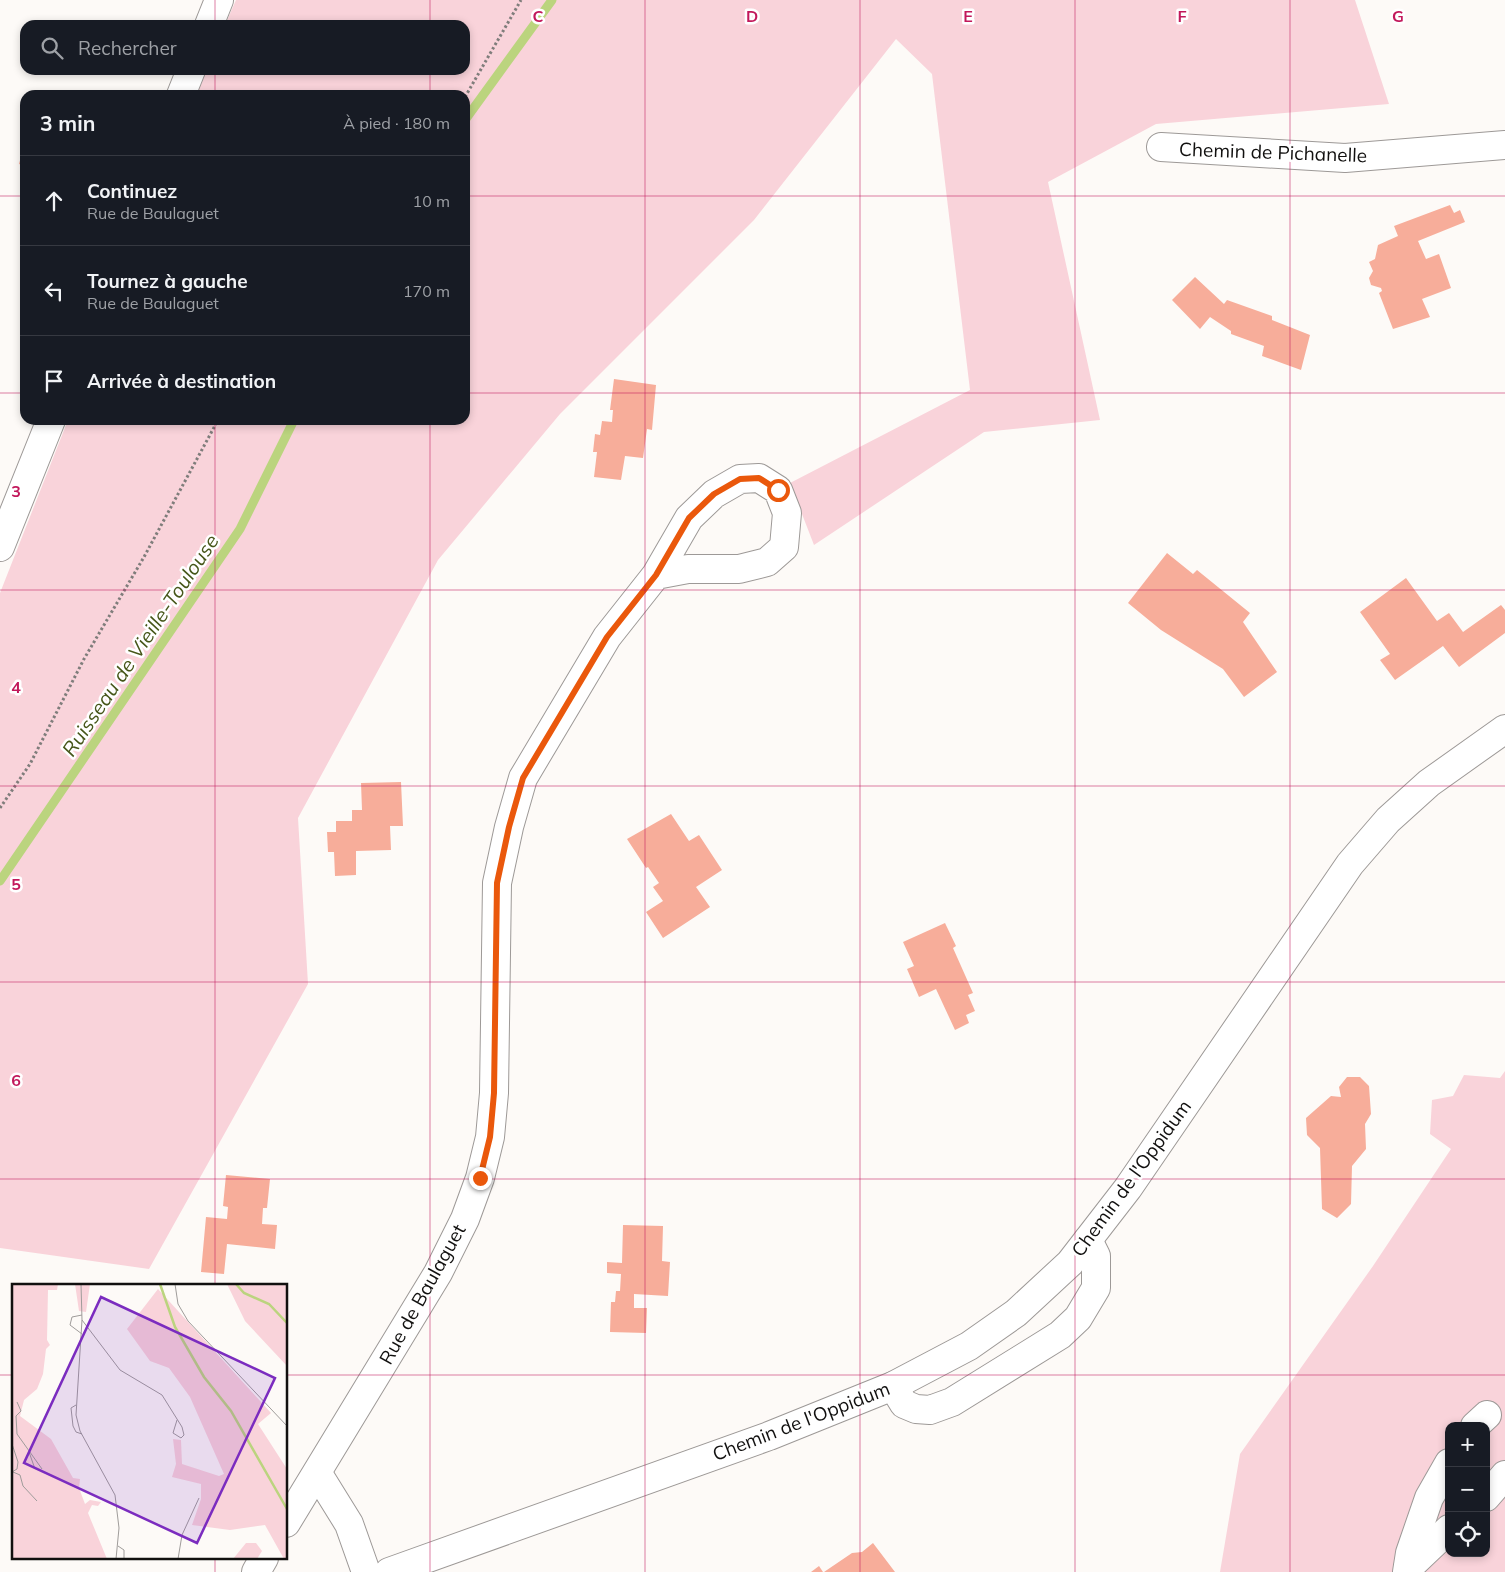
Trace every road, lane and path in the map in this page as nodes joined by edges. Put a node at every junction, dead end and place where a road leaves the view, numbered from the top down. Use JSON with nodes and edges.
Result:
{"nodes":[{"id":1,"x":219,"y":0,"type":"edge"},
{"id":2,"x":521,"y":0,"type":"edge"},
{"id":3,"x":211,"y":20,"type":"edge"},
{"id":4,"x":189,"y":75,"type":"edge"},
{"id":5,"x":183,"y":90,"type":"edge"},
{"id":6,"x":469,"y":90,"type":"edge"},
{"id":7,"x":1505,"y":145,"type":"edge"},
{"id":8,"x":1161,"y":147,"type":"dead end"},
{"id":9,"x":49,"y":425,"type":"edge"},
{"id":10,"x":215,"y":425,"type":"edge"},
{"id":11,"x":0,"y":546,"type":"edge"},
{"id":12,"x":656,"y":575,"type":"junction"},
{"id":13,"x":1505,"y":729,"type":"edge"},
{"id":14,"x":0,"y":808,"type":"edge"},
{"id":15,"x":1088,"y":1240,"type":"junction"},
{"id":16,"x":893,"y":1386,"type":"junction"},
{"id":17,"x":1447,"y":1467,"type":"edge"},
{"id":18,"x":318,"y":1474,"type":"junction"},
{"id":19,"x":1505,"y":1475,"type":"edge"},
{"id":20,"x":1490,"y":1492,"type":"edge"},
{"id":21,"x":288,"y":1521,"type":"edge"},
{"id":22,"x":1445,"y":1533,"type":"edge"},
{"id":23,"x":263,"y":1560,"type":"edge"},
{"id":24,"x":1407,"y":1570,"type":"edge"},
{"id":25,"x":256,"y":1572,"type":"edge"},
{"id":26,"x":366,"y":1572,"type":"edge"},
{"id":27,"x":389,"y":1572,"type":"edge"}],
"edges":[{"from":1,"to":3,"type":"street"},
{"from":2,"to":6,"type":"path"},
{"from":4,"to":5,"type":"street"},
{"from":7,"to":8,"type":"street","name":"Chemin de Pichanelle"},
{"from":9,"to":11,"type":"street"},
{"from":10,"to":14,"type":"path"},
{"from":12,"to":12,"type":"street","name":"Rue de Baulaguet"},
{"from":12,"to":18,"type":"street","name":"Rue de Baulaguet"},
{"from":13,"to":15,"type":"street","name":"Chemin de l'Oppidum"},
{"from":15,"to":16,"type":"street","name":"Chemin de l'Oppidum"},
{"from":15,"to":16,"type":"street"},
{"from":16,"to":27,"type":"street","name":"Chemin de l'Oppidum"},
{"from":17,"to":24,"type":"street"},
{"from":18,"to":21,"type":"street","name":"Rue de Baulaguet"},
{"from":18,"to":26,"type":"street"},
{"from":19,"to":20,"type":"street"},
{"from":22,"to":24,"type":"street"},
{"from":23,"to":25,"type":"street"}]}
